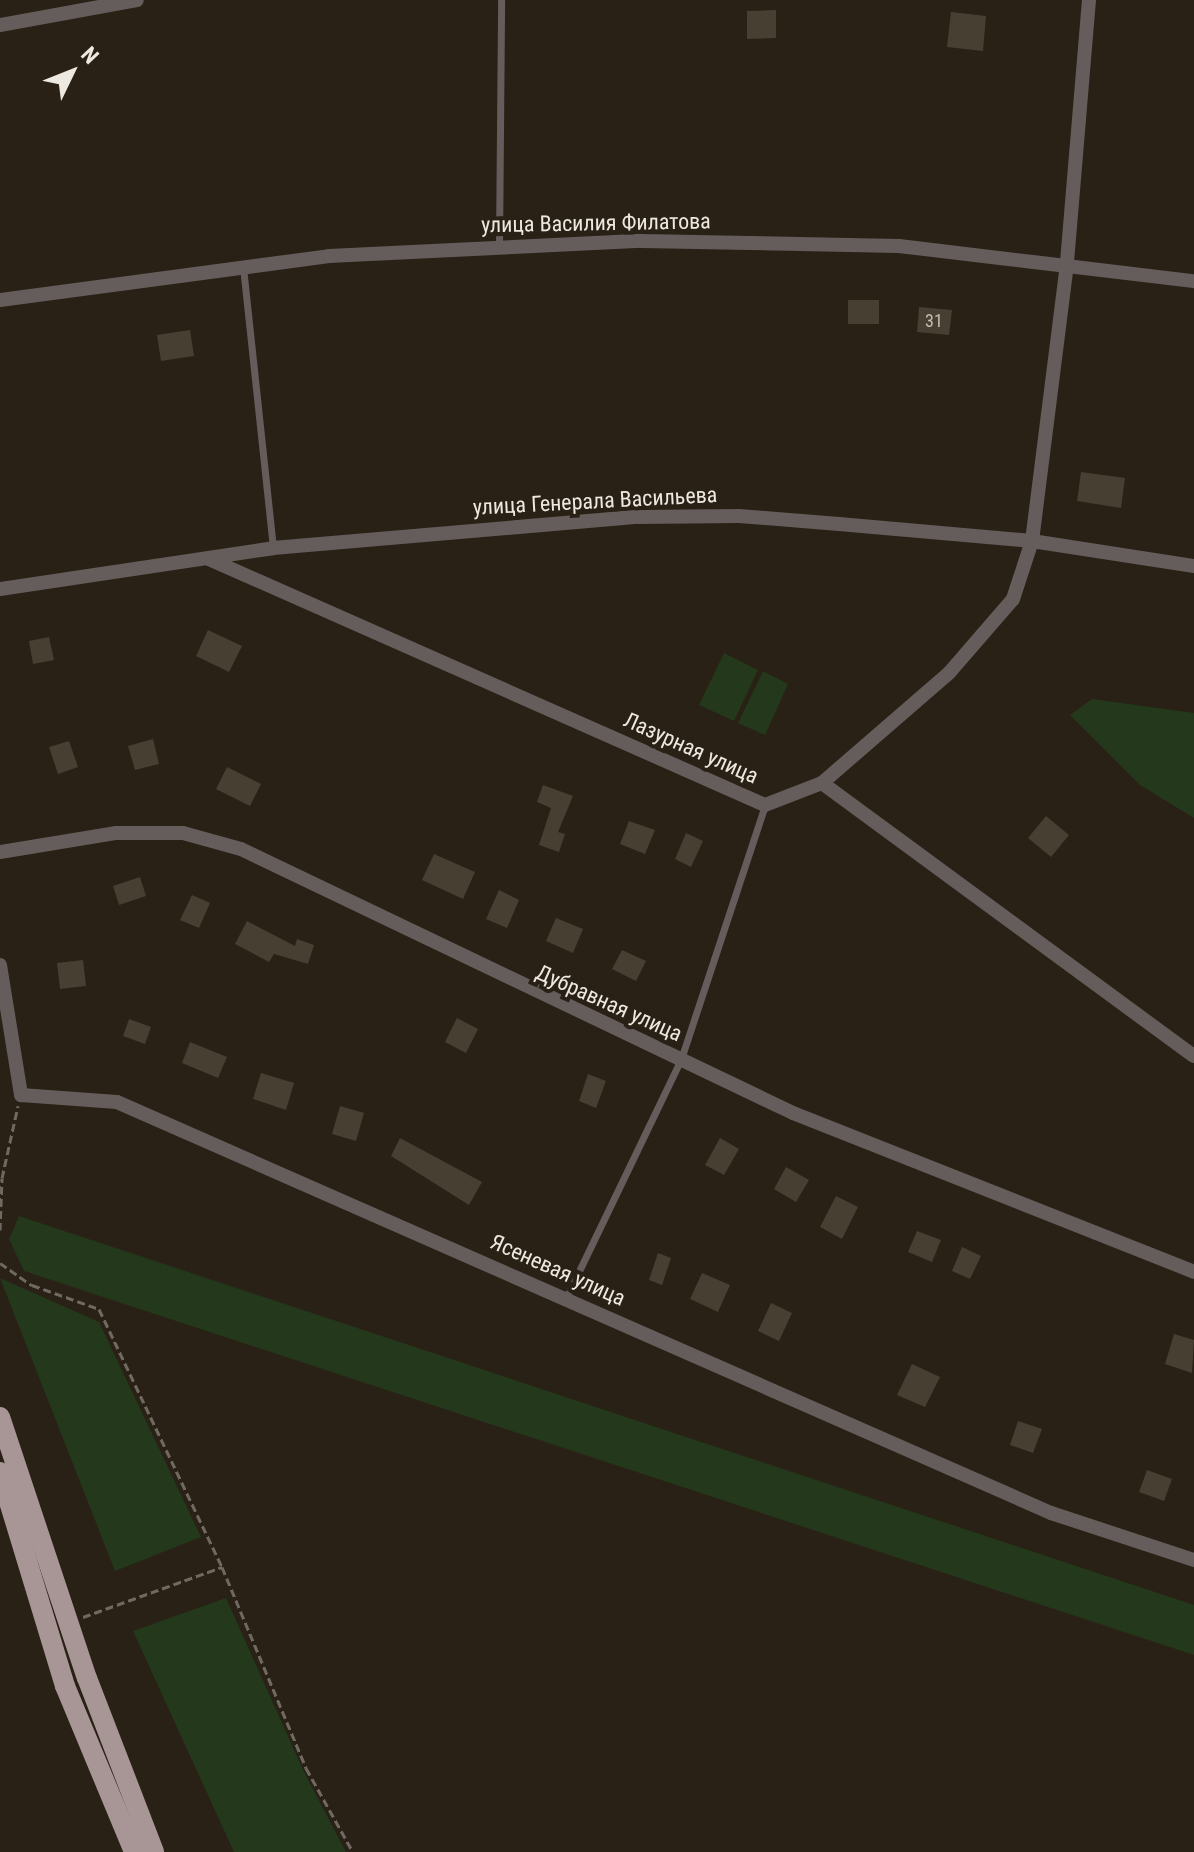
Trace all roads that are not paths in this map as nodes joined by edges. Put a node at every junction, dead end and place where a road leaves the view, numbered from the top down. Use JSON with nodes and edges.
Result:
{"nodes":[{"id":1,"x":137,"y":0,"type":"edge"},
{"id":2,"x":501,"y":0,"type":"edge"},
{"id":3,"x":1089,"y":0,"type":"edge"},
{"id":4,"x":0,"y":25,"type":"edge"},
{"id":5,"x":499,"y":245,"type":"junction"},
{"id":6,"x":1067,"y":262,"type":"junction"},
{"id":7,"x":243,"y":265,"type":"junction"},
{"id":8,"x":1194,"y":281,"type":"edge"},
{"id":9,"x":0,"y":300,"type":"edge"},
{"id":10,"x":1032,"y":541,"type":"junction"},
{"id":11,"x":273,"y":548,"type":"junction"},
{"id":12,"x":209,"y":559,"type":"junction"},
{"id":13,"x":1194,"y":566,"type":"edge"},
{"id":14,"x":0,"y":589,"type":"edge"},
{"id":15,"x":822,"y":783,"type":"junction"},
{"id":16,"x":765,"y":805,"type":"junction"},
{"id":17,"x":0,"y":852,"type":"edge"},
{"id":18,"x":0,"y":965,"type":"edge"},
{"id":19,"x":1194,"y":1056,"type":"edge"},
{"id":20,"x":681,"y":1059,"type":"junction"},
{"id":21,"x":1194,"y":1272,"type":"edge"},
{"id":22,"x":566,"y":1298,"type":"junction"},
{"id":23,"x":0,"y":1417,"type":"edge"},
{"id":24,"x":0,"y":1472,"type":"edge"},
{"id":25,"x":1194,"y":1560,"type":"edge"},
{"id":26,"x":134,"y":1852,"type":"edge"},
{"id":27,"x":154,"y":1852,"type":"edge"}],
"edges":[{"from":1,"to":4,"type":"street"},
{"from":2,"to":5,"type":"lane"},
{"from":3,"to":6,"type":"street","name":"Лазурная улица"},
{"from":5,"to":6,"type":"street","name":"улица Василия Филатова"},
{"from":5,"to":7,"type":"street","name":"улица Василия Филатова"},
{"from":6,"to":8,"type":"street","name":"улица Василия Филатова"},
{"from":6,"to":10,"type":"street","name":"Лазурная улица"},
{"from":7,"to":9,"type":"street","name":"улица Василия Филатова"},
{"from":7,"to":11,"type":"lane"},
{"from":10,"to":11,"type":"street","name":"улица Генерала Васильева"},
{"from":10,"to":13,"type":"street","name":"улица Генерала Васильева"},
{"from":10,"to":15,"type":"street","name":"Лазурная улица"},
{"from":11,"to":12,"type":"street","name":"улица Генерала Васильева"},
{"from":12,"to":14,"type":"street","name":"улица Генерала Васильева"},
{"from":12,"to":16,"type":"street","name":"Лазурная улица"},
{"from":15,"to":16,"type":"street","name":"Лазурная улица"},
{"from":15,"to":19,"type":"street"},
{"from":16,"to":20,"type":"lane"},
{"from":17,"to":20,"type":"street","name":"Дубравная улица"},
{"from":18,"to":22,"type":"street","name":"Ясеневая улица"},
{"from":20,"to":21,"type":"street","name":"Дубравная улица"},
{"from":20,"to":22,"type":"lane"},
{"from":22,"to":25,"type":"street","name":"Ясеневая улица"},
{"from":23,"to":27,"type":"main road"},
{"from":24,"to":26,"type":"main road"}]}
